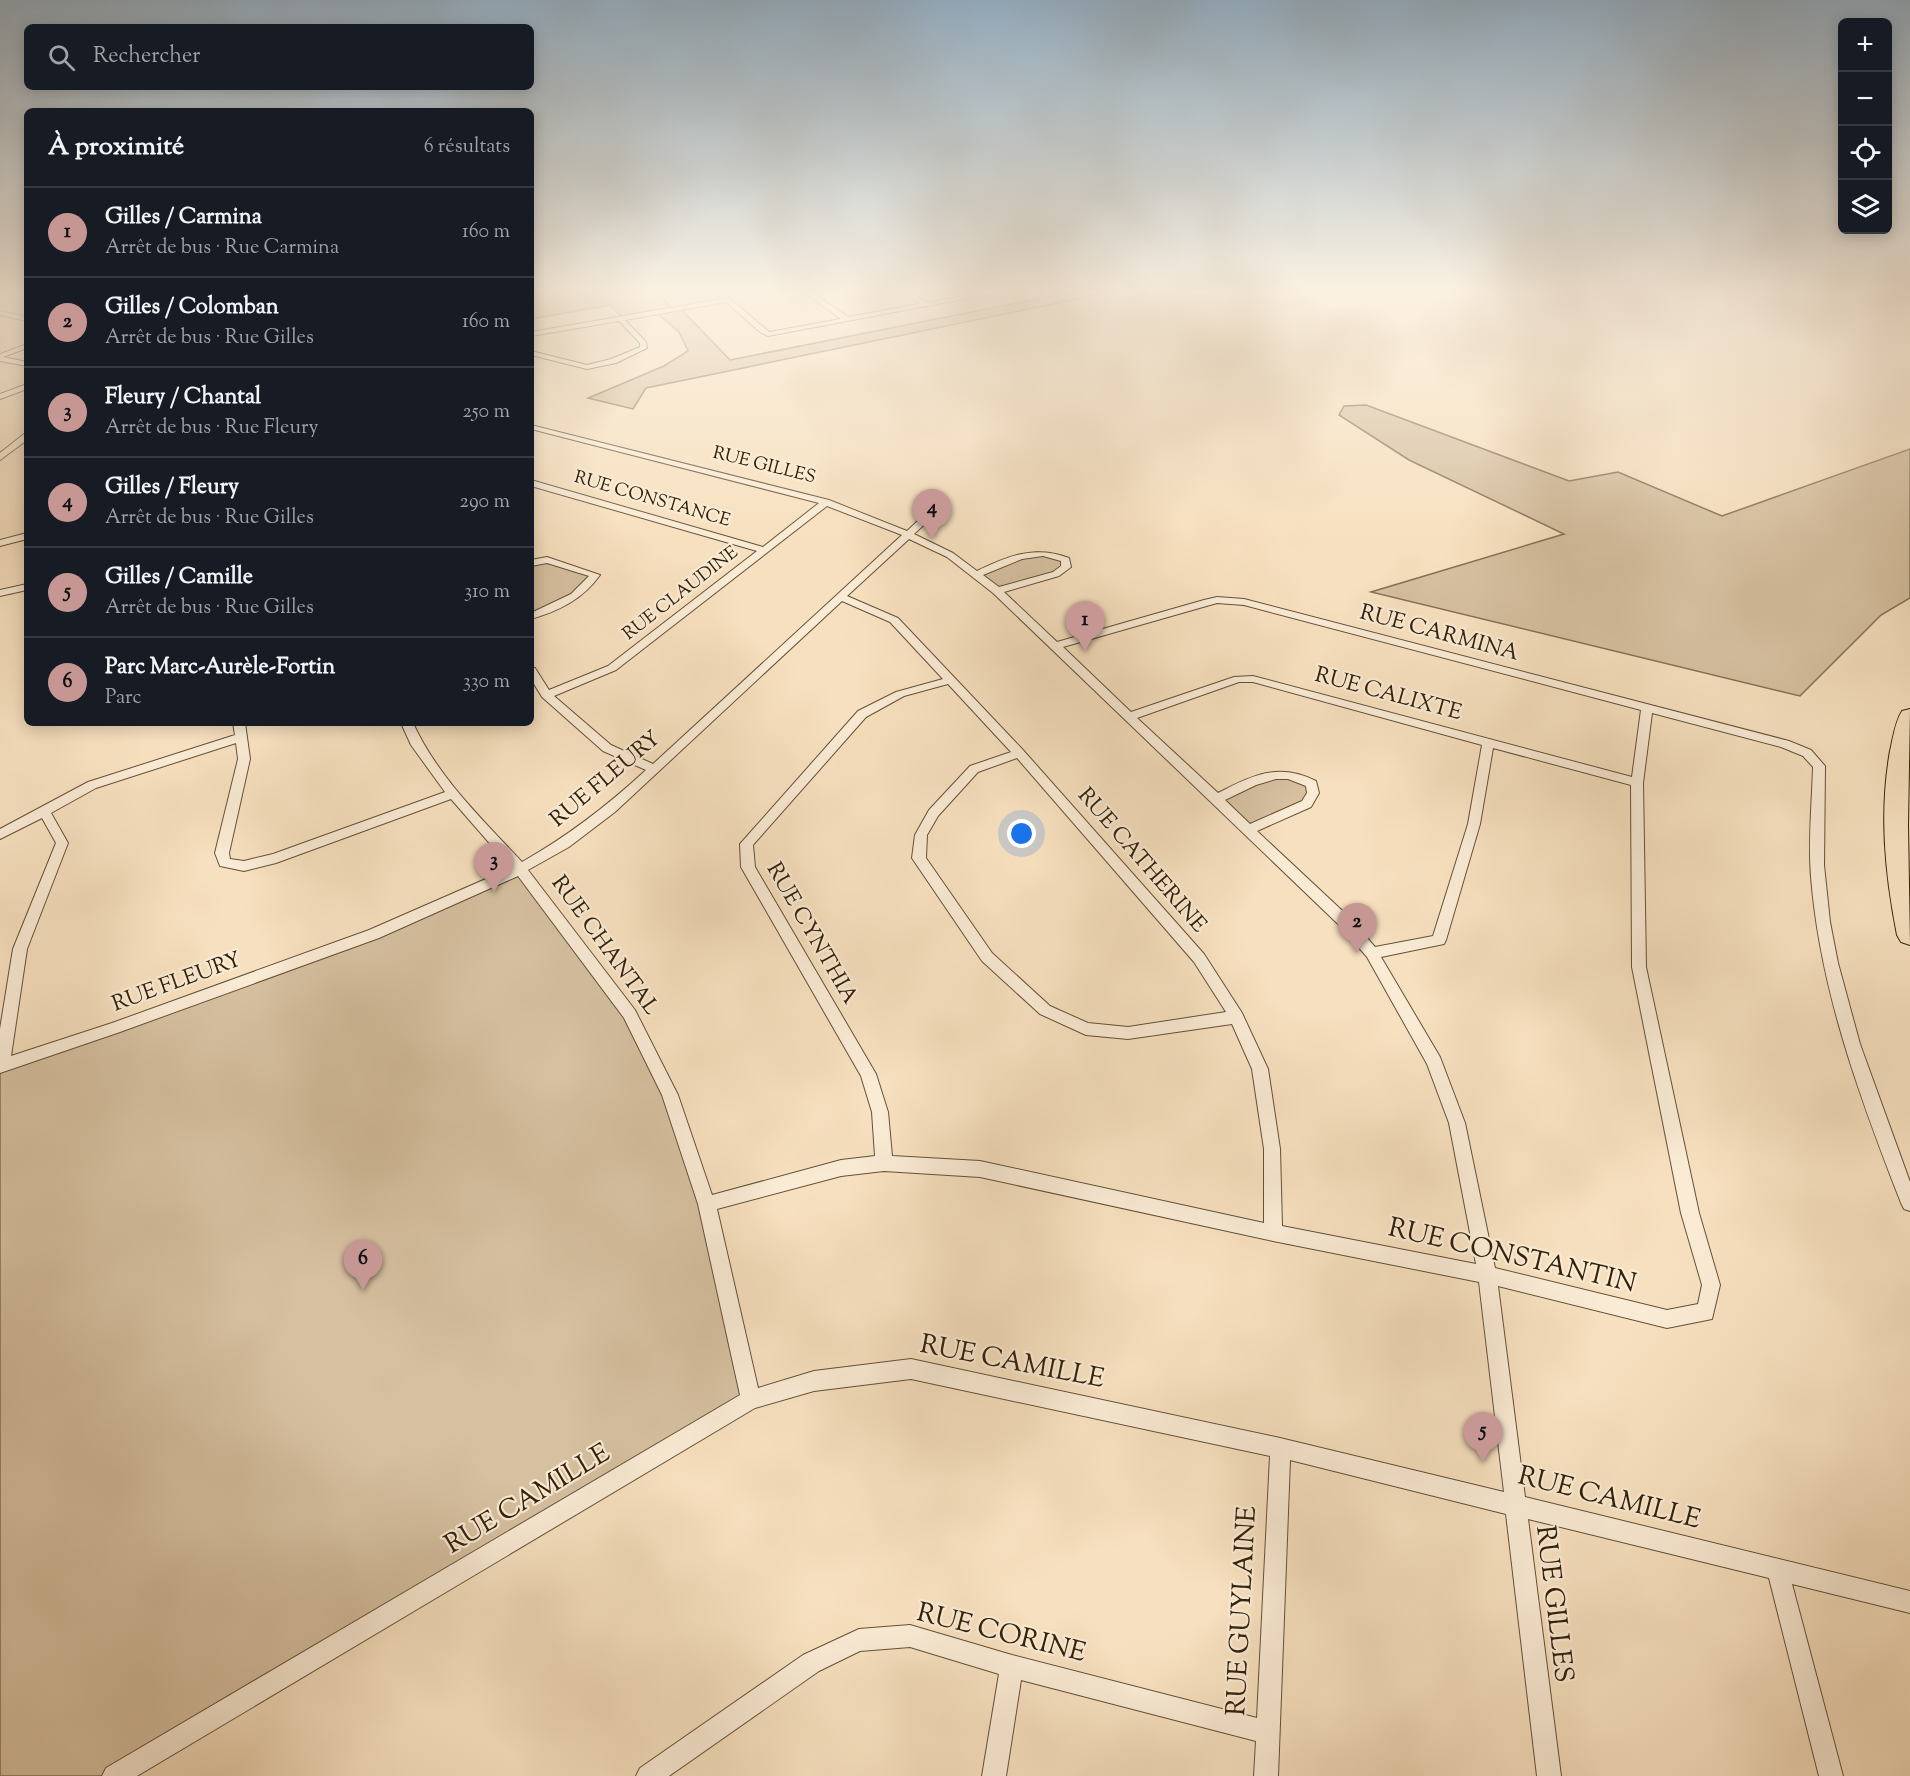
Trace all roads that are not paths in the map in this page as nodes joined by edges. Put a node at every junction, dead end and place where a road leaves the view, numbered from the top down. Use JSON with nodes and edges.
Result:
{"nodes":[{"id":1,"x":24,"y":387,"type":"edge"},
{"id":2,"x":0,"y":397,"type":"edge"},
{"id":3,"x":534,"y":428,"type":"edge"},
{"id":4,"x":24,"y":438,"type":"edge"},
{"id":5,"x":0,"y":457,"type":"edge"},
{"id":6,"x":534,"y":484,"type":"edge"},
{"id":7,"x":826,"y":502,"type":"junction"},
{"id":8,"x":937,"y":508,"type":"dead end"},
{"id":9,"x":909,"y":535,"type":"junction"},
{"id":10,"x":24,"y":537,"type":"edge"},
{"id":11,"x":0,"y":543,"type":"edge"},
{"id":12,"x":764,"y":550,"type":"junction"},
{"id":13,"x":534,"y":562,"type":"edge"},
{"id":14,"x":976,"y":575,"type":"junction"},
{"id":15,"x":24,"y":588,"type":"edge"},
{"id":16,"x":997,"y":591,"type":"junction"},
{"id":17,"x":0,"y":593,"type":"edge"},
{"id":18,"x":840,"y":597,"type":"junction"},
{"id":19,"x":534,"y":614,"type":"edge"},
{"id":20,"x":1056,"y":646,"type":"junction"},
{"id":21,"x":534,"y":675,"type":"edge"},
{"id":22,"x":952,"y":680,"type":"junction"},
{"id":23,"x":546,"y":695,"type":"junction"},
{"id":24,"x":1647,"y":709,"type":"junction"},
{"id":25,"x":1910,"y":716,"type":"edge"},
{"id":26,"x":1130,"y":717,"type":"junction"},
{"id":27,"x":239,"y":726,"type":"edge"},
{"id":28,"x":408,"y":726,"type":"edge"},
{"id":29,"x":241,"y":737,"type":"junction"},
{"id":30,"x":1488,"y":743,"type":"junction"},
{"id":31,"x":1019,"y":753,"type":"junction"},
{"id":32,"x":654,"y":769,"type":"junction"},
{"id":33,"x":1637,"y":783,"type":"junction"},
{"id":34,"x":453,"y":794,"type":"junction"},
{"id":35,"x":1217,"y":799,"type":"junction"},
{"id":36,"x":44,"y":811,"type":"junction"},
{"id":37,"x":1249,"y":829,"type":"junction"},
{"id":38,"x":0,"y":836,"type":"edge"},
{"id":39,"x":520,"y":869,"type":"junction"},
{"id":40,"x":1910,"y":935,"type":"edge"},
{"id":41,"x":1372,"y":953,"type":"junction"},
{"id":42,"x":1237,"y":1017,"type":"junction"},
{"id":43,"x":1,"y":1065,"type":"edge"},
{"id":44,"x":884,"y":1163,"type":"junction"},
{"id":45,"x":1910,"y":1203,"type":"edge"},
{"id":46,"x":707,"y":1204,"type":"junction"},
{"id":47,"x":1273,"y":1233,"type":"junction"},
{"id":48,"x":1487,"y":1275,"type":"junction"},
{"id":49,"x":751,"y":1400,"type":"junction"},
{"id":50,"x":1280,"y":1449,"type":"junction"},
{"id":51,"x":1515,"y":1504,"type":"junction"},
{"id":52,"x":1778,"y":1570,"type":"junction"},
{"id":53,"x":1910,"y":1602,"type":"edge"},
{"id":54,"x":1012,"y":1666,"type":"junction"},
{"id":55,"x":1266,"y":1732,"type":"junction"},
{"id":56,"x":114,"y":1776,"type":"edge"},
{"id":57,"x":648,"y":1776,"type":"edge"},
{"id":58,"x":994,"y":1776,"type":"edge"},
{"id":59,"x":1266,"y":1776,"type":"edge"},
{"id":60,"x":1549,"y":1776,"type":"edge"},
{"id":61,"x":1831,"y":1776,"type":"edge"}],
"edges":[{"from":1,"to":2,"type":"street"},
{"from":3,"to":7,"type":"street","name":"RUE GILLES"},
{"from":4,"to":5,"type":"street"},
{"from":6,"to":12,"type":"street","name":"RUE CONSTANCE"},
{"from":7,"to":9,"type":"street","name":"RUE GILLES"},
{"from":7,"to":12,"type":"street","name":"RUE CLAUDINE"},
{"from":8,"to":9,"type":"street","name":"RUE FLEURY"},
{"from":9,"to":14,"type":"street","name":"RUE GILLES"},
{"from":9,"to":18,"type":"street","name":"RUE FLEURY"},
{"from":10,"to":11,"type":"street"},
{"from":12,"to":23,"type":"street","name":"RUE CLAUDINE"},
{"from":13,"to":19,"type":"street"},
{"from":14,"to":16,"type":"street","name":"RUE GILLES"},
{"from":14,"to":16,"type":"street"},
{"from":15,"to":17,"type":"street"},
{"from":16,"to":20,"type":"street","name":"RUE GILLES"},
{"from":18,"to":22,"type":"street","name":"RUE CATHERINE"},
{"from":18,"to":32,"type":"street","name":"RUE FLEURY"},
{"from":20,"to":24,"type":"street","name":"RUE CARMINA"},
{"from":20,"to":26,"type":"street","name":"RUE GILLES"},
{"from":21,"to":23,"type":"street"},
{"from":22,"to":31,"type":"street","name":"RUE CATHERINE"},
{"from":22,"to":44,"type":"street","name":"RUE CYNTHIA"},
{"from":23,"to":32,"type":"street"},
{"from":24,"to":33,"type":"street","name":"RUE CONSTANTIN"},
{"from":24,"to":45,"type":"street","name":"RUE CARMINA"},
{"from":25,"to":40,"type":"highway"},
{"from":26,"to":30,"type":"street","name":"RUE CALIXTE"},
{"from":26,"to":35,"type":"street","name":"RUE GILLES"},
{"from":27,"to":29,"type":"street"},
{"from":28,"to":34,"type":"street","name":"RUE CHANTAL"},
{"from":29,"to":34,"type":"street"},
{"from":29,"to":36,"type":"street"},
{"from":30,"to":33,"type":"street","name":"RUE CALIXTE"},
{"from":30,"to":41,"type":"street"},
{"from":31,"to":42,"type":"street","name":"RUE CATHERINE"},
{"from":31,"to":42,"type":"street"},
{"from":32,"to":39,"type":"street","name":"RUE FLEURY"},
{"from":33,"to":48,"type":"street","name":"RUE CONSTANTIN"},
{"from":34,"to":39,"type":"street","name":"RUE CHANTAL"},
{"from":35,"to":37,"type":"street","name":"RUE GILLES"},
{"from":35,"to":37,"type":"street"},
{"from":36,"to":38,"type":"street"},
{"from":36,"to":43,"type":"street"},
{"from":37,"to":41,"type":"street","name":"RUE GILLES"},
{"from":39,"to":43,"type":"street","name":"RUE FLEURY"},
{"from":39,"to":46,"type":"street","name":"RUE CHANTAL"},
{"from":41,"to":48,"type":"street","name":"RUE GILLES"},
{"from":42,"to":47,"type":"street","name":"RUE CATHERINE"},
{"from":44,"to":46,"type":"street","name":"RUE CONSTANTIN"},
{"from":44,"to":47,"type":"street","name":"RUE CONSTANTIN"},
{"from":46,"to":49,"type":"street","name":"RUE CHANTAL"},
{"from":47,"to":48,"type":"street","name":"RUE CONSTANTIN"},
{"from":48,"to":51,"type":"street","name":"RUE GILLES"},
{"from":49,"to":50,"type":"street","name":"RUE CAMILLE"},
{"from":49,"to":56,"type":"street","name":"RUE CAMILLE"},
{"from":50,"to":51,"type":"street","name":"RUE CAMILLE"},
{"from":50,"to":55,"type":"street","name":"RUE GUYLAINE"},
{"from":51,"to":52,"type":"street","name":"RUE CAMILLE"},
{"from":51,"to":60,"type":"street","name":"RUE GILLES"},
{"from":52,"to":53,"type":"street","name":"RUE CAMILLE"},
{"from":52,"to":61,"type":"street"},
{"from":54,"to":55,"type":"street","name":"RUE CORINE"},
{"from":54,"to":57,"type":"street","name":"RUE CORINE"},
{"from":54,"to":58,"type":"street"},
{"from":55,"to":59,"type":"street","name":"RUE GUYLAINE"}]}
